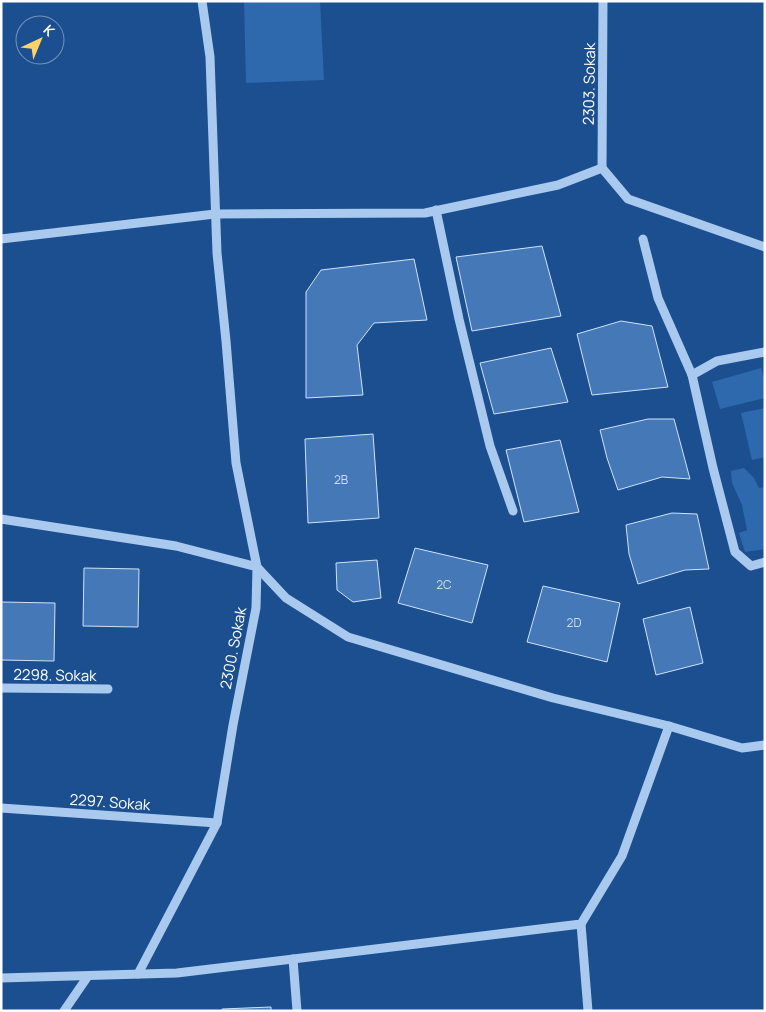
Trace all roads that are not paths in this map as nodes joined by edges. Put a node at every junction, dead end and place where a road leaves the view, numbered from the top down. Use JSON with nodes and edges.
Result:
{"nodes":[{"id":1,"x":202,"y":1,"type":"edge"},
{"id":2,"x":603,"y":1,"type":"edge"},
{"id":3,"x":602,"y":168,"type":"junction"},
{"id":4,"x":436,"y":210,"type":"junction"},
{"id":5,"x":215,"y":214,"type":"junction"},
{"id":6,"x":1,"y":239,"type":"edge"},
{"id":7,"x":643,"y":239,"type":"dead end"},
{"id":8,"x":765,"y":247,"type":"edge"},
{"id":9,"x":763,"y":352,"type":"edge"},
{"id":10,"x":692,"y":375,"type":"junction"},
{"id":11,"x":513,"y":510,"type":"dead end"},
{"id":12,"x":1,"y":518,"type":"edge"},
{"id":13,"x":765,"y":562,"type":"edge"},
{"id":14,"x":258,"y":567,"type":"junction"},
{"id":15,"x":1,"y":688,"type":"edge"},
{"id":16,"x":108,"y":689,"type":"dead end"},
{"id":17,"x":669,"y":726,"type":"junction"},
{"id":18,"x":765,"y":745,"type":"edge"},
{"id":19,"x":1,"y":808,"type":"edge"},
{"id":20,"x":217,"y":823,"type":"junction"},
{"id":21,"x":581,"y":924,"type":"junction"},
{"id":22,"x":293,"y":959,"type":"junction"},
{"id":23,"x":138,"y":974,"type":"junction"},
{"id":24,"x":88,"y":976,"type":"junction"},
{"id":25,"x":1,"y":978,"type":"edge"},
{"id":26,"x":64,"y":1011,"type":"edge"},
{"id":27,"x":297,"y":1011,"type":"edge"},
{"id":28,"x":588,"y":1011,"type":"edge"}],
"edges":[{"from":1,"to":5,"type":"street","name":"2300. Sokak"},
{"from":2,"to":3,"type":"street","name":"2303. Sokak"},
{"from":3,"to":4,"type":"street"},
{"from":3,"to":8,"type":"street"},
{"from":4,"to":5,"type":"street"},
{"from":4,"to":11,"type":"street"},
{"from":5,"to":6,"type":"street"},
{"from":5,"to":14,"type":"street","name":"2300. Sokak"},
{"from":7,"to":10,"type":"street"},
{"from":9,"to":10,"type":"street"},
{"from":10,"to":13,"type":"street"},
{"from":12,"to":14,"type":"street"},
{"from":14,"to":17,"type":"street"},
{"from":14,"to":20,"type":"street","name":"2300. Sokak"},
{"from":15,"to":16,"type":"street","name":"2298. Sokak"},
{"from":17,"to":18,"type":"street"},
{"from":17,"to":21,"type":"street"},
{"from":19,"to":20,"type":"street","name":"2297. Sokak"},
{"from":20,"to":23,"type":"street","name":"2300. Sokak"},
{"from":21,"to":22,"type":"street"},
{"from":21,"to":28,"type":"street"},
{"from":22,"to":23,"type":"street"},
{"from":22,"to":27,"type":"street"},
{"from":23,"to":24,"type":"street"},
{"from":24,"to":25,"type":"street"},
{"from":24,"to":26,"type":"street"}]}
